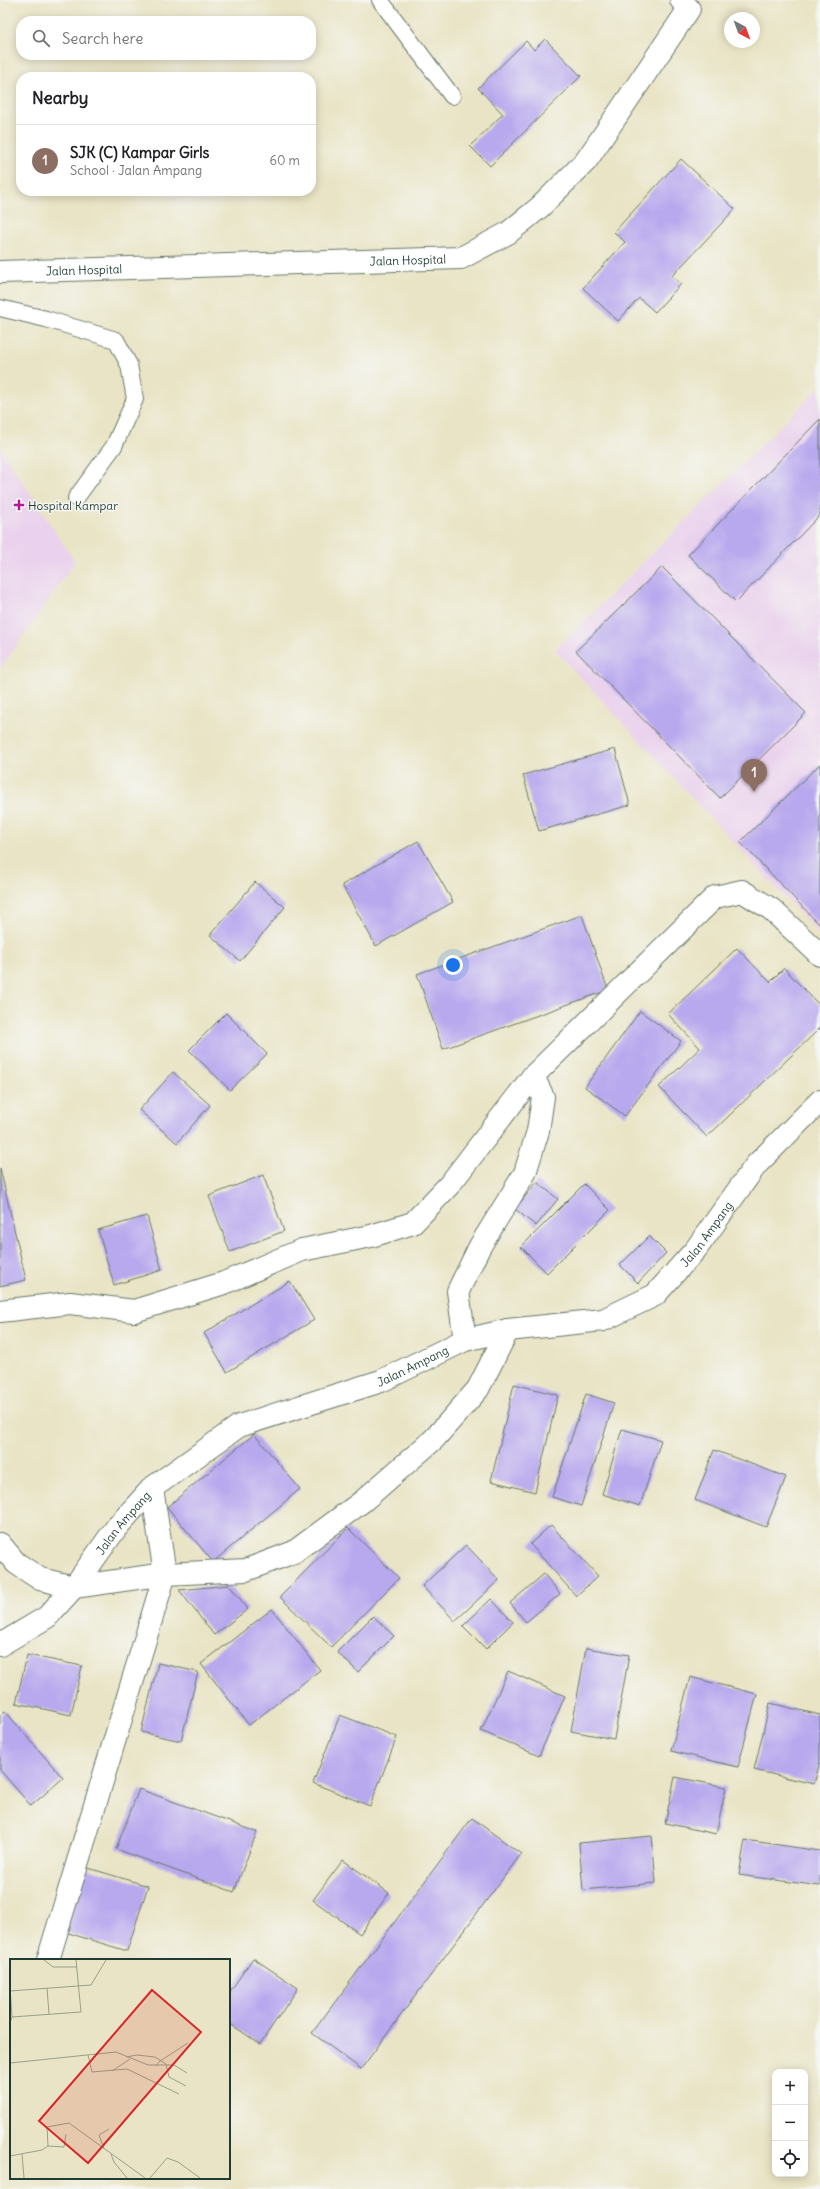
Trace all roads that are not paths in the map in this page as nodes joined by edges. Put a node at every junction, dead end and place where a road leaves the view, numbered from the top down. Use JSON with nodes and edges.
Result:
{"nodes":[{"id":1,"x":380,"y":0,"type":"edge"},
{"id":2,"x":681,"y":0,"type":"edge"},
{"id":3,"x":452,"y":96,"type":"dead end"},
{"id":4,"x":0,"y":272,"type":"edge"},
{"id":5,"x":0,"y":308,"type":"edge"},
{"id":6,"x":76,"y":498,"type":"dead end"},
{"id":7,"x":820,"y":955,"type":"edge"},
{"id":8,"x":533,"y":1076,"type":"junction"},
{"id":9,"x":820,"y":1101,"type":"edge"},
{"id":10,"x":0,"y":1311,"type":"edge"},
{"id":11,"x":508,"y":1330,"type":"junction"},
{"id":12,"x":465,"y":1340,"type":"junction"},
{"id":13,"x":152,"y":1488,"type":"junction"},
{"id":14,"x":0,"y":1544,"type":"edge"},
{"id":15,"x":165,"y":1574,"type":"junction"},
{"id":16,"x":74,"y":1588,"type":"junction"},
{"id":17,"x":0,"y":1645,"type":"edge"},
{"id":18,"x":48,"y":1959,"type":"edge"}],
"edges":[{"from":1,"to":3,"type":"lane"},
{"from":2,"to":4,"type":"street","name":"Jalan Hospital"},
{"from":5,"to":6,"type":"lane"},
{"from":7,"to":8,"type":"street"},
{"from":8,"to":10,"type":"street"},
{"from":8,"to":12,"type":"street"},
{"from":9,"to":11,"type":"street","name":"Jalan Ampang"},
{"from":11,"to":12,"type":"street","name":"Jalan Ampang"},
{"from":11,"to":15,"type":"street"},
{"from":12,"to":13,"type":"street","name":"Jalan Ampang"},
{"from":13,"to":15,"type":"street"},
{"from":13,"to":16,"type":"street","name":"Jalan Ampang"},
{"from":14,"to":16,"type":"street"},
{"from":15,"to":16,"type":"street"},
{"from":15,"to":18,"type":"street"},
{"from":16,"to":17,"type":"street","name":"Jalan Ampang"}]}
